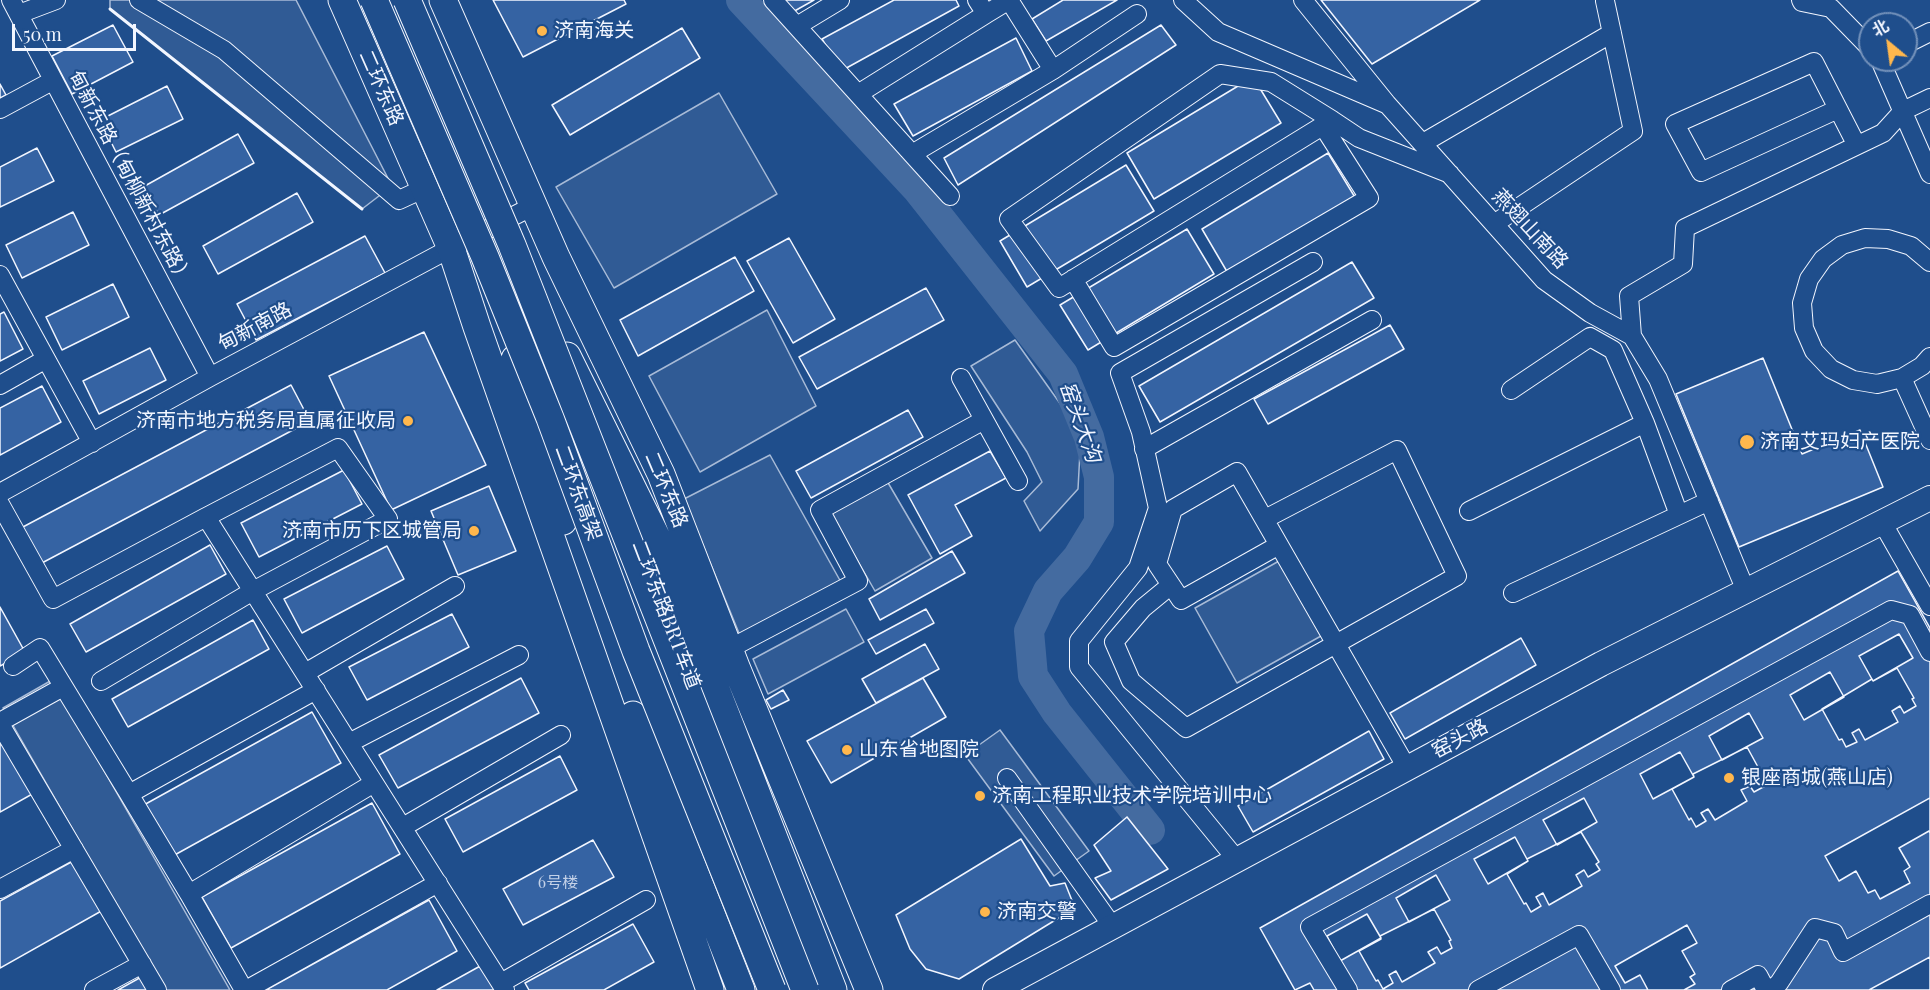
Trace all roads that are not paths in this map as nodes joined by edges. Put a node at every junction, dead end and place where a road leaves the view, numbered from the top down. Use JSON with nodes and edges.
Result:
{"nodes":[{"id":1,"x":56,"y":0,"type":"edge"},
{"id":2,"x":139,"y":0,"type":"edge"},
{"id":3,"x":342,"y":0,"type":"edge"},
{"id":4,"x":374,"y":0,"type":"edge"},
{"id":5,"x":407,"y":0,"type":"edge"},
{"id":6,"x":443,"y":0,"type":"edge"},
{"id":7,"x":773,"y":0,"type":"edge"},
{"id":8,"x":840,"y":0,"type":"edge"},
{"id":9,"x":1009,"y":0,"type":"edge"},
{"id":10,"x":1183,"y":0,"type":"edge"},
{"id":11,"x":1303,"y":0,"type":"edge"},
{"id":12,"x":1801,"y":0,"type":"edge"},
{"id":13,"x":1605,"y":1,"type":"edge"},
{"id":14,"x":15,"y":7,"type":"edge"},
{"id":15,"x":982,"y":7,"type":"edge"},
{"id":16,"x":1137,"y":14,"type":"dead end"},
{"id":17,"x":798,"y":26,"type":"junction"},
{"id":18,"x":1612,"y":33,"type":"junction"},
{"id":19,"x":1858,"y":36,"type":"edge"},
{"id":20,"x":1053,"y":70,"type":"junction"},
{"id":21,"x":1885,"y":72,"type":"edge"},
{"id":22,"x":52,"y":81,"type":"junction"},
{"id":23,"x":858,"y":94,"type":"junction"},
{"id":24,"x":1930,"y":98,"type":"edge"},
{"id":25,"x":1387,"y":104,"type":"junction"},
{"id":26,"x":0,"y":109,"type":"edge"},
{"id":27,"x":1838,"y":109,"type":"junction"},
{"id":28,"x":1903,"y":111,"type":"junction"},
{"id":29,"x":1327,"y":123,"type":"junction"},
{"id":30,"x":1854,"y":140,"type":"dead end"},
{"id":31,"x":1423,"y":143,"type":"junction"},
{"id":32,"x":912,"y":154,"type":"junction"},
{"id":33,"x":1450,"y":174,"type":"junction"},
{"id":34,"x":1930,"y":174,"type":"edge"},
{"id":35,"x":425,"y":188,"type":"junction"},
{"id":36,"x":950,"y":196,"type":"dead end"},
{"id":37,"x":534,"y":206,"type":"junction"},
{"id":38,"x":1494,"y":224,"type":"junction"},
{"id":39,"x":451,"y":248,"type":"junction"},
{"id":40,"x":500,"y":253,"type":"junction"},
{"id":41,"x":1313,"y":262,"type":"dead end"},
{"id":42,"x":1930,"y":262,"type":"edge"},
{"id":43,"x":0,"y":276,"type":"edge"},
{"id":44,"x":1073,"y":279,"type":"junction"},
{"id":45,"x":1372,"y":320,"type":"dead end"},
{"id":46,"x":1632,"y":336,"type":"junction"},
{"id":47,"x":1930,"y":357,"type":"edge"},
{"id":48,"x":46,"y":359,"type":"junction"},
{"id":49,"x":210,"y":377,"type":"junction"},
{"id":50,"x":961,"y":378,"type":"dead end"},
{"id":51,"x":1902,"y":378,"type":"junction"},
{"id":52,"x":0,"y":385,"type":"edge"},
{"id":53,"x":1511,"y":390,"type":"dead end"},
{"id":54,"x":984,"y":420,"type":"junction"},
{"id":55,"x":1646,"y":423,"type":"junction"},
{"id":56,"x":1930,"y":440,"type":"edge"},
{"id":57,"x":92,"y":443,"type":"junction"},
{"id":58,"x":1144,"y":449,"type":"junction"},
{"id":59,"x":1018,"y":481,"type":"dead end"},
{"id":60,"x":0,"y":493,"type":"edge"},
{"id":61,"x":1930,"y":498,"type":"edge"},
{"id":62,"x":1709,"y":501,"type":"junction"},
{"id":63,"x":0,"y":504,"type":"edge"},
{"id":64,"x":1469,"y":511,"type":"dead end"},
{"id":65,"x":1679,"y":515,"type":"junction"},
{"id":66,"x":206,"y":517,"type":"junction"},
{"id":67,"x":1265,"y":519,"type":"junction"},
{"id":68,"x":1882,"y":522,"type":"junction"},
{"id":69,"x":1280,"y":545,"type":"junction"},
{"id":70,"x":1171,"y":585,"type":"junction"},
{"id":71,"x":455,"y":586,"type":"dead end"},
{"id":72,"x":253,"y":591,"type":"junction"},
{"id":73,"x":1746,"y":591,"type":"junction"},
{"id":74,"x":1513,"y":593,"type":"dead end"},
{"id":75,"x":1930,"y":606,"type":"edge"},
{"id":76,"x":1336,"y":645,"type":"junction"},
{"id":77,"x":729,"y":649,"type":"junction"},
{"id":78,"x":1930,"y":652,"type":"edge"},
{"id":79,"x":519,"y":655,"type":"dead end"},
{"id":80,"x":13,"y":666,"type":"dead end"},
{"id":81,"x":305,"y":673,"type":"junction"},
{"id":82,"x":101,"y":681,"type":"dead end"},
{"id":83,"x":63,"y":687,"type":"junction"},
{"id":84,"x":316,"y":690,"type":"junction"},
{"id":85,"x":0,"y":723,"type":"edge"},
{"id":86,"x":561,"y":735,"type":"dead end"},
{"id":87,"x":349,"y":743,"type":"junction"},
{"id":88,"x":1407,"y":768,"type":"junction"},
{"id":89,"x":1007,"y":778,"type":"dead end"},
{"id":90,"x":374,"y":783,"type":"junction"},
{"id":91,"x":129,"y":794,"type":"junction"},
{"id":92,"x":402,"y":827,"type":"junction"},
{"id":93,"x":74,"y":849,"type":"junction"},
{"id":94,"x":1237,"y":860,"type":"junction"},
{"id":95,"x":438,"y":883,"type":"junction"},
{"id":96,"x":0,"y":889,"type":"edge"},
{"id":97,"x":189,"y":894,"type":"junction"},
{"id":98,"x":646,"y":900,"type":"dead end"},
{"id":99,"x":1930,"y":904,"type":"edge"},
{"id":100,"x":1113,"y":927,"type":"junction"},
{"id":101,"x":142,"y":964,"type":"junction"},
{"id":102,"x":503,"y":986,"type":"edge"},
{"id":103,"x":94,"y":990,"type":"edge"},
{"id":104,"x":157,"y":990,"type":"edge"},
{"id":105,"x":245,"y":990,"type":"edge"},
{"id":106,"x":710,"y":990,"type":"edge"},
{"id":107,"x":741,"y":990,"type":"edge"},
{"id":108,"x":772,"y":990,"type":"edge"},
{"id":109,"x":786,"y":990,"type":"edge"},
{"id":110,"x":805,"y":990,"type":"edge"},
{"id":111,"x":833,"y":990,"type":"edge"},
{"id":112,"x":869,"y":990,"type":"edge"},
{"id":113,"x":995,"y":990,"type":"edge"},
{"id":114,"x":1348,"y":990,"type":"edge"},
{"id":115,"x":1478,"y":990,"type":"edge"},
{"id":116,"x":1611,"y":990,"type":"edge"},
{"id":117,"x":1731,"y":990,"type":"edge"},
{"id":118,"x":1766,"y":990,"type":"edge"},
{"id":119,"x":1771,"y":990,"type":"edge"}],
"edges":[{"from":1,"to":14,"type":"street"},
{"from":2,"to":35,"type":"street"},
{"from":3,"to":35,"type":"highway","name":"二环东路"},
{"from":4,"to":40,"type":"highway","name":"二环东高架","bridge":true},
{"from":5,"to":40,"type":"highway","name":"二环东高架","bridge":true},
{"from":6,"to":37,"type":"highway","name":"二环东路"},
{"from":7,"to":17,"type":"street"},
{"from":8,"to":17,"type":"street"},
{"from":9,"to":15,"type":"street"},
{"from":9,"to":20,"type":"street"},
{"from":10,"to":25,"type":"street"},
{"from":11,"to":25,"type":"street","name":"燕翅山南路"},
{"from":12,"to":19,"type":"street"},
{"from":13,"to":18,"type":"street"},
{"from":14,"to":22,"type":"street","name":"甸新东路（甸柳新村东路）"},
{"from":15,"to":23,"type":"street"},
{"from":16,"to":20,"type":"street"},
{"from":17,"to":23,"type":"street"},
{"from":18,"to":31,"type":"street"},
{"from":18,"to":38,"type":"street"},
{"from":20,"to":32,"type":"street"},
{"from":21,"to":28,"type":"street"},
{"from":22,"to":26,"type":"street"},
{"from":22,"to":49,"type":"street","name":"甸新东路（甸柳新村东路）"},
{"from":23,"to":32,"type":"street"},
{"from":24,"to":28,"type":"street"},
{"from":25,"to":31,"type":"street","name":"燕翅山南路"},
{"from":27,"to":27,"type":"street"},
{"from":27,"to":30,"type":"street"},
{"from":28,"to":34,"type":"street"},
{"from":28,"to":46,"type":"street"},
{"from":29,"to":33,"type":"street"},
{"from":29,"to":44,"type":"street"},
{"from":29,"to":44,"type":"street"},
{"from":29,"to":44,"type":"street"},
{"from":31,"to":33,"type":"street","name":"燕翅山南路"},
{"from":32,"to":36,"type":"street"},
{"from":33,"to":38,"type":"street","name":"燕翅山南路"},
{"from":35,"to":39,"type":"highway","name":"二环东路"},
{"from":37,"to":39,"type":"street","name":"甸新南路"},
{"from":37,"to":40,"type":"street"},
{"from":37,"to":77,"type":"highway","name":"二环东路"},
{"from":38,"to":46,"type":"street","name":"燕翅山南路"},
{"from":39,"to":40,"type":"street"},
{"from":39,"to":49,"type":"street","name":"甸新南路"},
{"from":39,"to":106,"type":"highway","name":"二环东路"},
{"from":40,"to":107,"type":"highway","bridge":true},
{"from":40,"to":108,"type":"highway","name":"二环东高架","bridge":true},
{"from":40,"to":109,"type":"street","name":"二环东路BRT车道"},
{"from":40,"to":110,"type":"highway","name":"二环东高架","bridge":true},
{"from":40,"to":111,"type":"highway","bridge":true},
{"from":41,"to":58,"type":"street"},
{"from":42,"to":51,"type":"street"},
{"from":43,"to":48,"type":"street"},
{"from":45,"to":58,"type":"street"},
{"from":46,"to":62,"type":"street"},
{"from":47,"to":51,"type":"street"},
{"from":48,"to":52,"type":"street"},
{"from":48,"to":57,"type":"street"},
{"from":49,"to":57,"type":"street","name":"甸新南路"},
{"from":50,"to":54,"type":"street"},
{"from":51,"to":56,"type":"street"},
{"from":53,"to":55,"type":"street"},
{"from":54,"to":59,"type":"street"},
{"from":54,"to":77,"type":"street"},
{"from":55,"to":64,"type":"street"},
{"from":55,"to":65,"type":"street"},
{"from":57,"to":60,"type":"street","name":"甸新南路"},
{"from":58,"to":94,"type":"street"},
{"from":61,"to":68,"type":"main road","name":"窑头路"},
{"from":62,"to":65,"type":"street"},
{"from":62,"to":73,"type":"street"},
{"from":63,"to":66,"type":"street"},
{"from":65,"to":74,"type":"street"},
{"from":66,"to":72,"type":"street"},
{"from":66,"to":72,"type":"street"},
{"from":67,"to":69,"type":"street"},
{"from":67,"to":70,"type":"street"},
{"from":67,"to":76,"type":"street"},
{"from":68,"to":73,"type":"main road","name":"窑头路"},
{"from":68,"to":75,"type":"street"},
{"from":69,"to":70,"type":"street"},
{"from":69,"to":76,"type":"street"},
{"from":70,"to":76,"type":"street"},
{"from":71,"to":81,"type":"street"},
{"from":72,"to":81,"type":"street"},
{"from":72,"to":82,"type":"street"},
{"from":73,"to":88,"type":"main road","name":"窑头路"},
{"from":76,"to":88,"type":"street"},
{"from":77,"to":112,"type":"highway","name":"二环东路"},
{"from":78,"to":114,"type":"street"},
{"from":79,"to":87,"type":"street"},
{"from":80,"to":83,"type":"street"},
{"from":81,"to":84,"type":"street"},
{"from":83,"to":85,"type":"street"},
{"from":83,"to":91,"type":"street"},
{"from":84,"to":87,"type":"street"},
{"from":84,"to":91,"type":"street"},
{"from":85,"to":93,"type":"street"},
{"from":86,"to":92,"type":"street"},
{"from":87,"to":90,"type":"street"},
{"from":88,"to":94,"type":"main road","name":"窑头路"},
{"from":89,"to":100,"type":"street"},
{"from":90,"to":92,"type":"street"},
{"from":90,"to":97,"type":"street"},
{"from":91,"to":97,"type":"street"},
{"from":92,"to":95,"type":"street"},
{"from":93,"to":96,"type":"street"},
{"from":93,"to":101,"type":"street"},
{"from":94,"to":100,"type":"main road","name":"窑头路"},
{"from":95,"to":102,"type":"street"},
{"from":95,"to":105,"type":"street"},
{"from":97,"to":105,"type":"street"},
{"from":98,"to":102,"type":"street"},
{"from":99,"to":119,"type":"street"},
{"from":100,"to":113,"type":"main road","name":"窑头路"},
{"from":101,"to":103,"type":"street"},
{"from":101,"to":104,"type":"street"},
{"from":115,"to":116,"type":"street"},
{"from":117,"to":118,"type":"street"}]}
